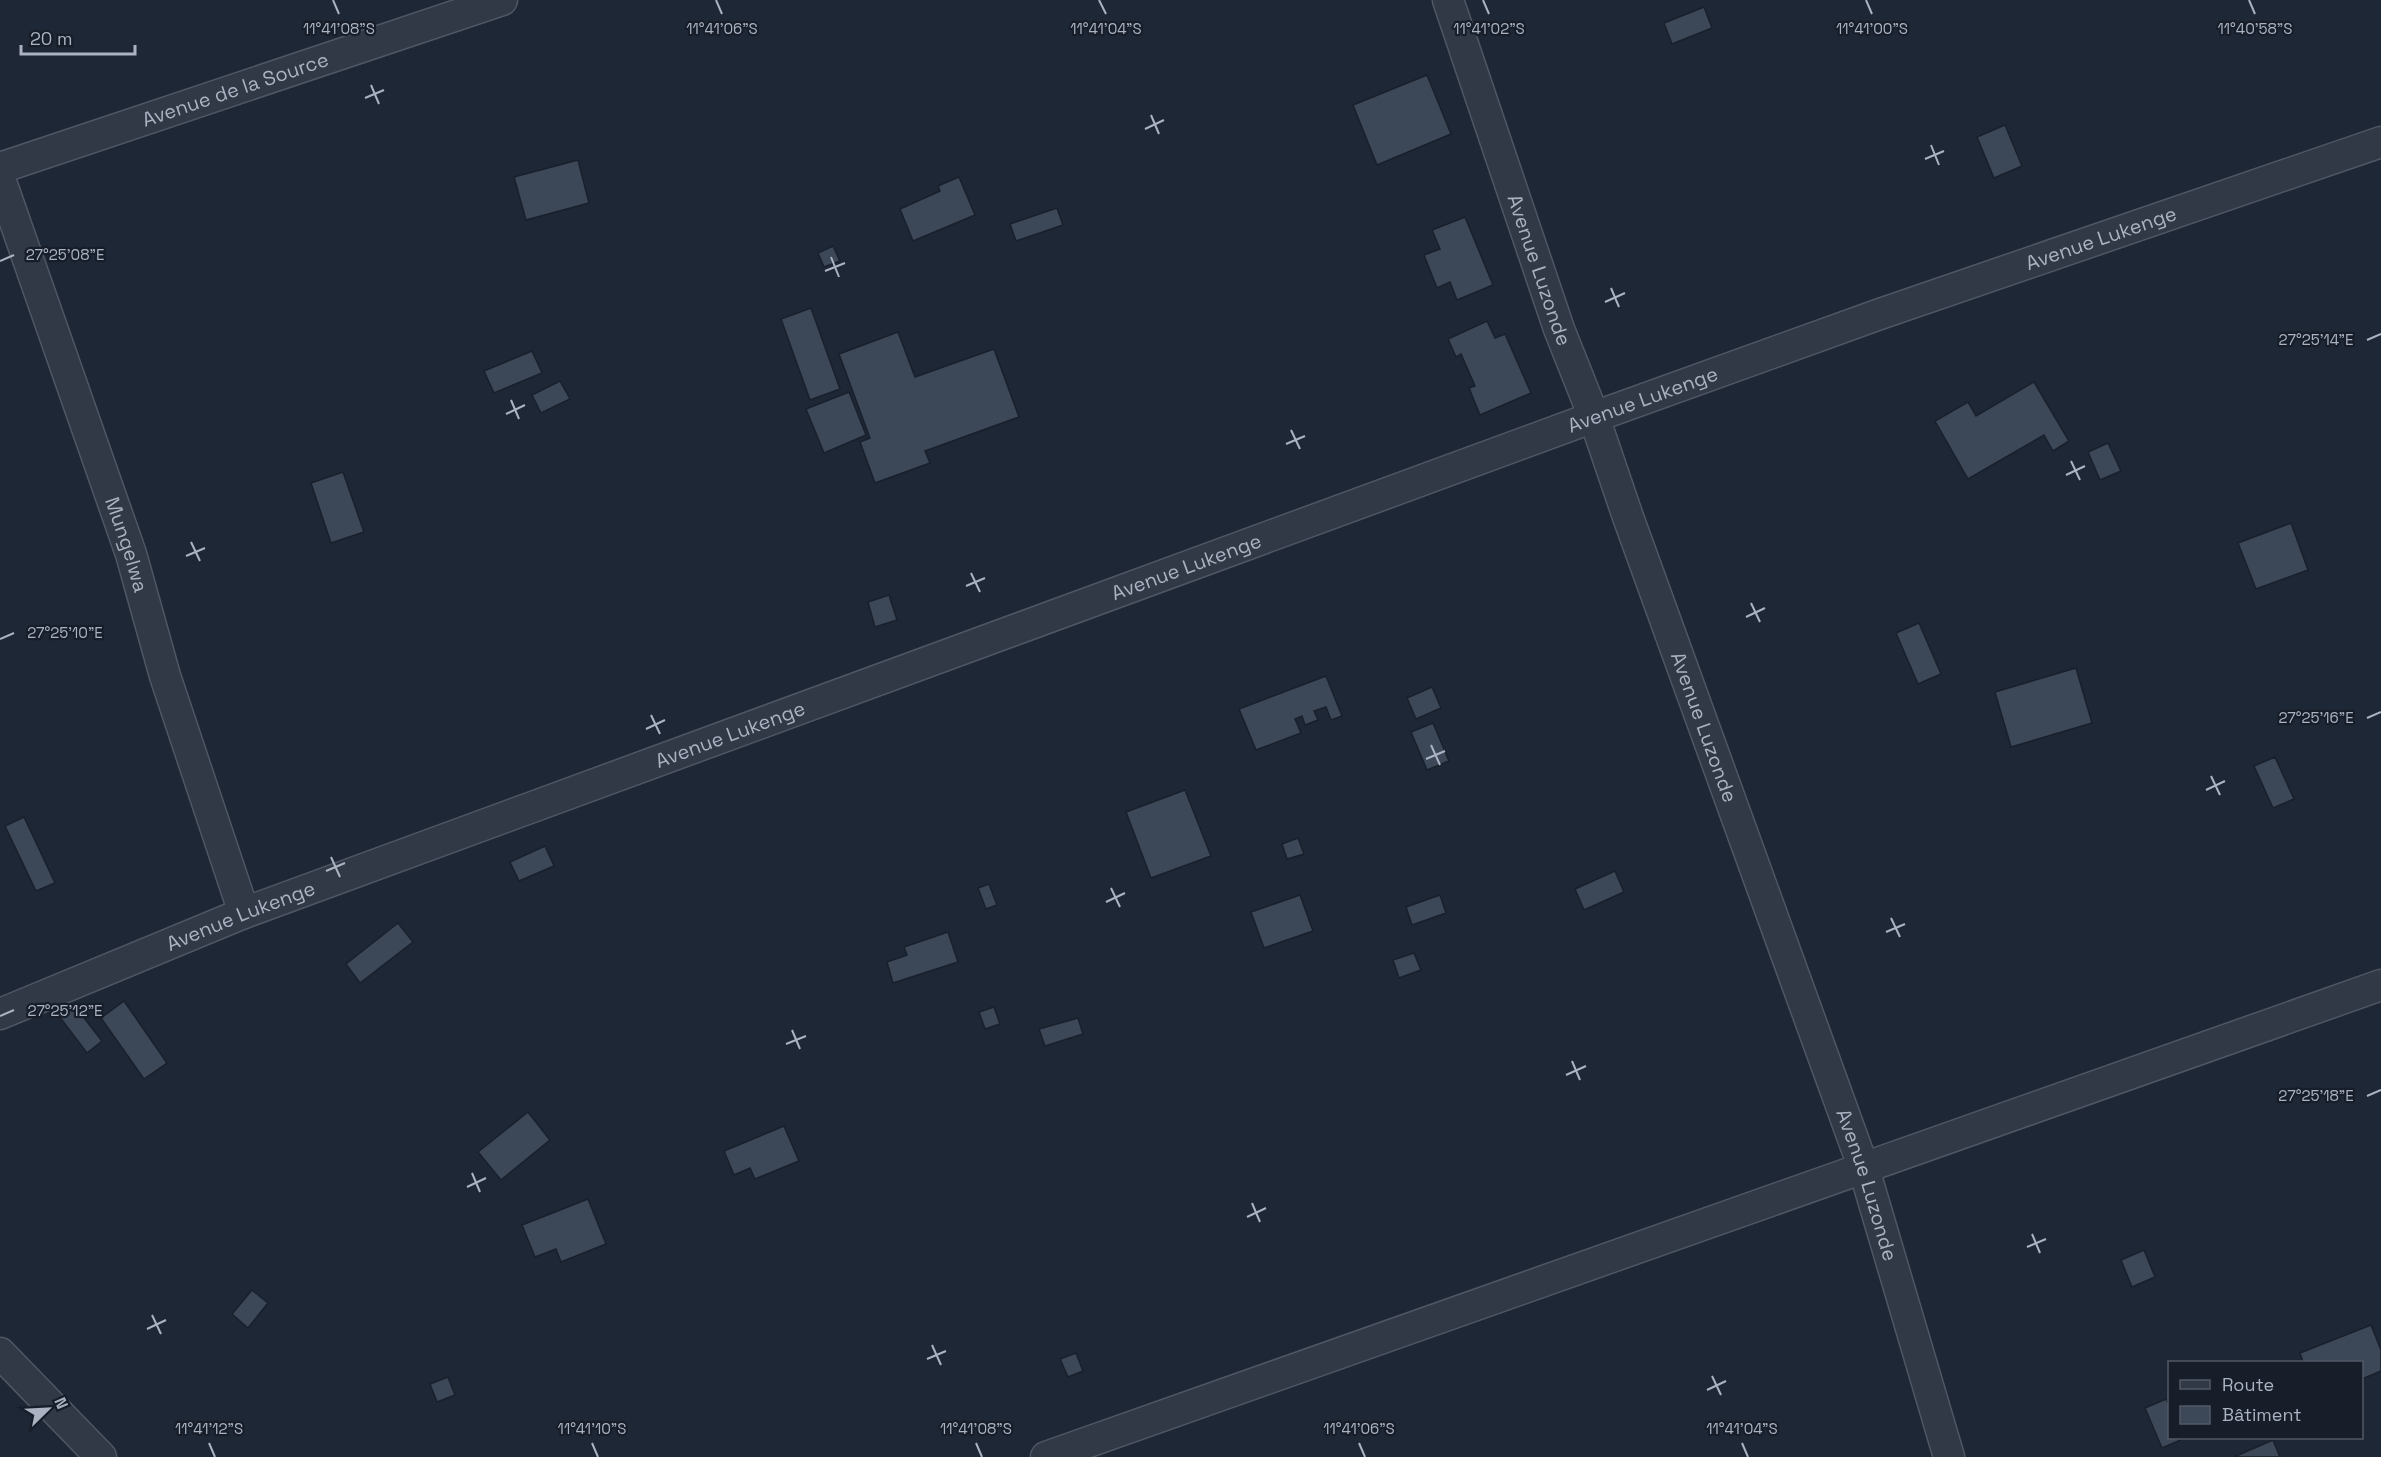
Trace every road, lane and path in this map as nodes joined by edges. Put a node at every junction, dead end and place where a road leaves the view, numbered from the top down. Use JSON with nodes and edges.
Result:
{"nodes":[{"id":1,"x":502,"y":0,"type":"edge"},
{"id":2,"x":1448,"y":0,"type":"edge"},
{"id":3,"x":2381,"y":141,"type":"edge"},
{"id":4,"x":0,"y":168,"type":"edge"},
{"id":5,"x":0,"y":179,"type":"edge"},
{"id":6,"x":1594,"y":417,"type":"junction"},
{"id":7,"x":244,"y":913,"type":"junction"},
{"id":8,"x":2381,"y":985,"type":"edge"},
{"id":9,"x":0,"y":1014,"type":"edge"},
{"id":10,"x":1864,"y":1169,"type":"junction"},
{"id":11,"x":0,"y":1353,"type":"edge"},
{"id":12,"x":101,"y":1457,"type":"edge"},
{"id":13,"x":1046,"y":1457,"type":"edge"},
{"id":14,"x":1949,"y":1457,"type":"edge"}],
"edges":[{"from":1,"to":4,"type":"street","name":"Avenue de la Source"},
{"from":2,"to":6,"type":"street","name":"Avenue Luzonde"},
{"from":3,"to":6,"type":"street","name":"Avenue Lukenge"},
{"from":5,"to":7,"type":"street","name":"Mungelwa"},
{"from":6,"to":7,"type":"street","name":"Avenue Lukenge"},
{"from":6,"to":10,"type":"street","name":"Avenue Luzonde"},
{"from":7,"to":9,"type":"street","name":"Avenue Lukenge"},
{"from":8,"to":10,"type":"street"},
{"from":10,"to":13,"type":"street"},
{"from":10,"to":14,"type":"street","name":"Avenue Luzonde"},
{"from":11,"to":12,"type":"street"}]}
